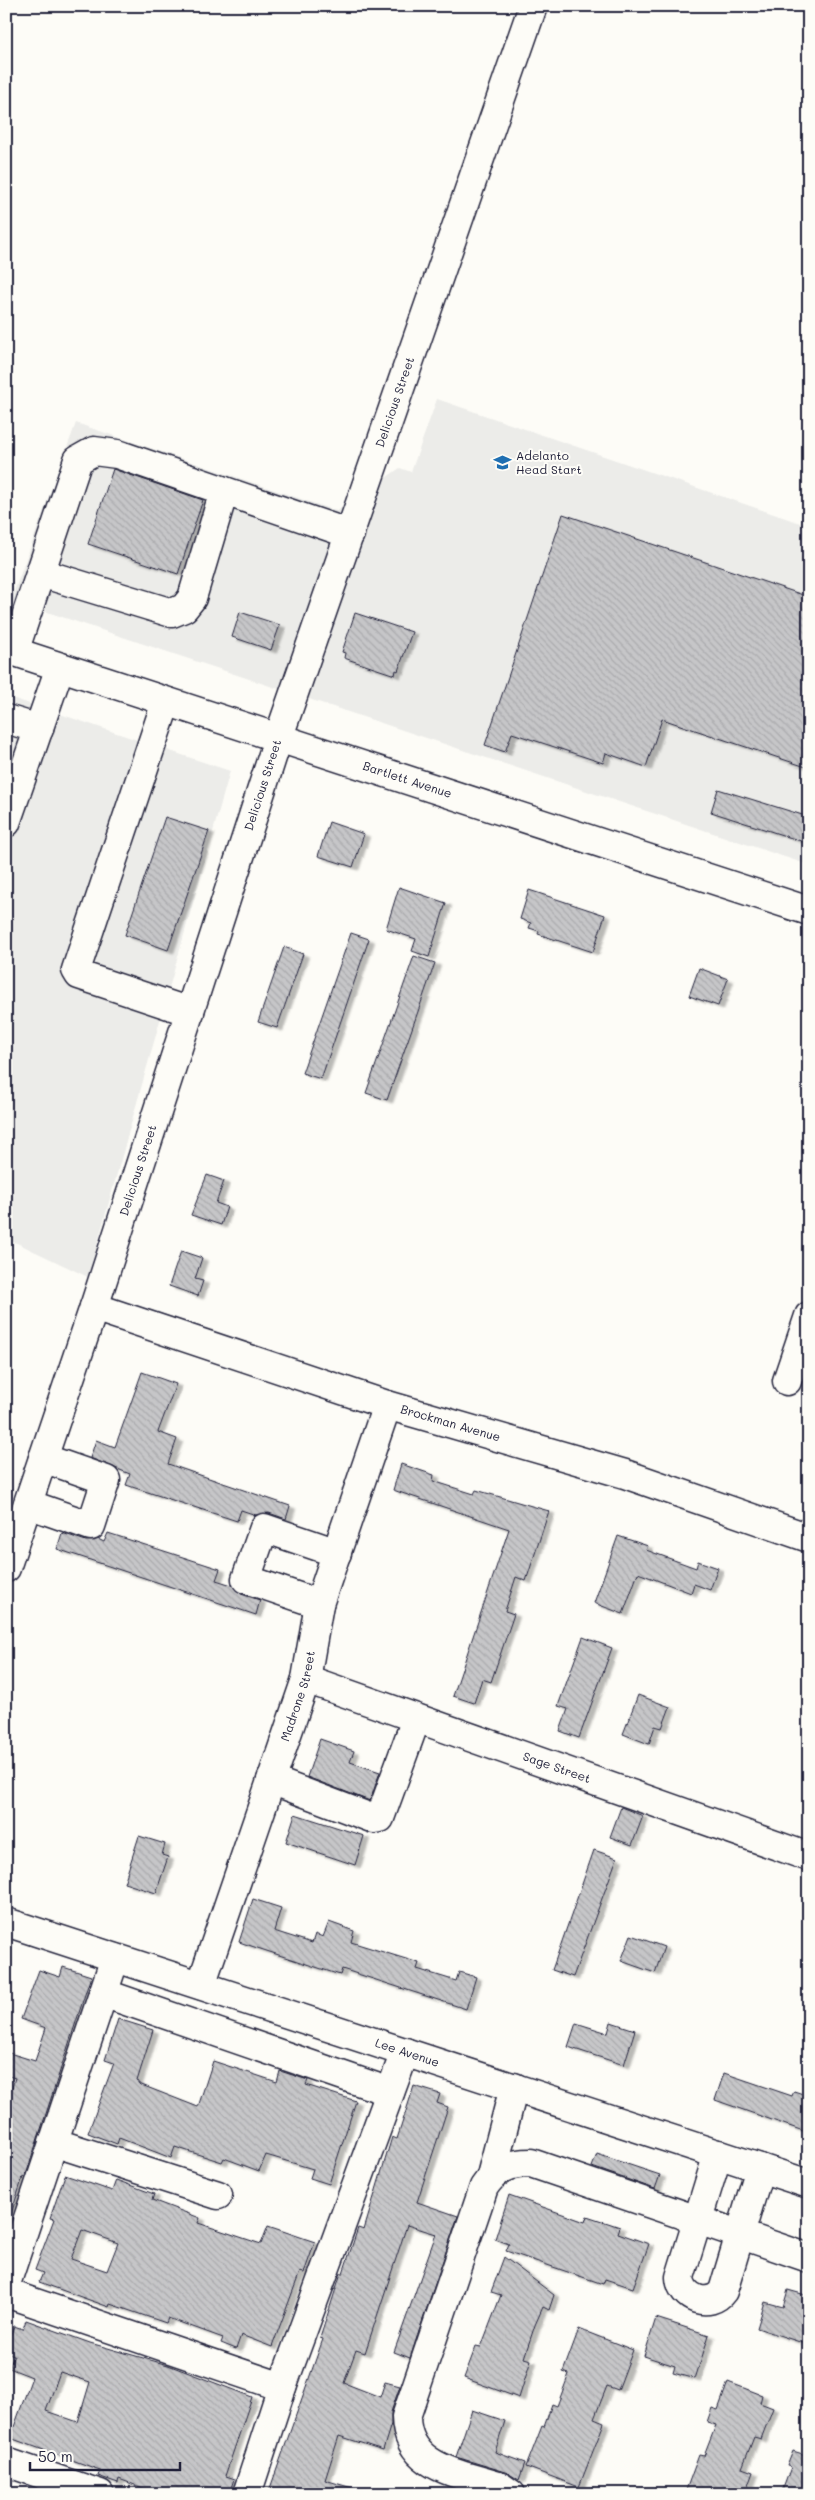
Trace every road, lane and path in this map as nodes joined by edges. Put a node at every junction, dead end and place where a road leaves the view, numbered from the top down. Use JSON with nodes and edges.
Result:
{"nodes":[{"id":1,"x":533,"y":6,"type":"edge"},
{"id":2,"x":224,"y":491,"type":"junction"},
{"id":3,"x":350,"y":534,"type":"junction"},
{"id":4,"x":41,"y":573,"type":"junction"},
{"id":5,"x":10,"y":650,"type":"edge"},
{"id":6,"x":60,"y":667,"type":"junction"},
{"id":7,"x":166,"y":702,"type":"junction"},
{"id":8,"x":6,"y":719,"type":"edge"},
{"id":9,"x":39,"y":729,"type":"junction"},
{"id":10,"x":278,"y":739,"type":"junction"},
{"id":11,"x":12,"y":790,"type":"edge"},
{"id":12,"x":6,"y":823,"type":"edge"},
{"id":13,"x":809,"y":911,"type":"edge"},
{"id":14,"x":190,"y":1012,"type":"junction"},
{"id":15,"x":94,"y":1307,"type":"junction"},
{"id":16,"x":809,"y":1316,"type":"edge"},
{"id":17,"x":787,"y":1382,"type":"dead end"},
{"id":18,"x":386,"y":1405,"type":"junction"},
{"id":19,"x":43,"y":1458,"type":"junction"},
{"id":20,"x":28,"y":1504,"type":"junction"},
{"id":21,"x":809,"y":1538,"type":"edge"},
{"id":22,"x":337,"y":1553,"type":"junction"},
{"id":23,"x":6,"y":1568,"type":"edge"},
{"id":24,"x":319,"y":1604,"type":"junction"},
{"id":25,"x":306,"y":1679,"type":"junction"},
{"id":26,"x":416,"y":1719,"type":"junction"},
{"id":27,"x":271,"y":1780,"type":"junction"},
{"id":28,"x":809,"y":1856,"type":"edge"},
{"id":29,"x":6,"y":1922,"type":"edge"},
{"id":30,"x":115,"y":1958,"type":"junction"},
{"id":31,"x":201,"y":1985,"type":"junction"},
{"id":32,"x":103,"y":1993,"type":"junction"},
{"id":33,"x":405,"y":2052,"type":"junction"},
{"id":34,"x":514,"y":2087,"type":"junction"},
{"id":35,"x":390,"y":2092,"type":"junction"},
{"id":36,"x":54,"y":2142,"type":"junction"},
{"id":37,"x":718,"y":2154,"type":"junction"},
{"id":38,"x":760,"y":2168,"type":"junction"},
{"id":39,"x":491,"y":2176,"type":"junction"},
{"id":40,"x":809,"y":2184,"type":"edge"},
{"id":41,"x":218,"y":2195,"type":"dead end"},
{"id":42,"x":697,"y":2220,"type":"junction"},
{"id":43,"x":740,"y":2235,"type":"junction"},
{"id":44,"x":809,"y":2258,"type":"edge"},
{"id":45,"x":6,"y":2284,"type":"edge"},
{"id":46,"x":6,"y":2293,"type":"edge"},
{"id":47,"x":282,"y":2387,"type":"junction"},
{"id":48,"x":6,"y":2462,"type":"edge"},
{"id":49,"x":100,"y":2494,"type":"edge"},
{"id":50,"x":247,"y":2494,"type":"edge"},
{"id":51,"x":511,"y":2494,"type":"edge"}],
"edges":[{"from":1,"to":3,"type":"street","name":"Delicious Street"},
{"from":2,"to":3,"type":"street"},
{"from":2,"to":4,"type":"street"},
{"from":2,"to":4,"type":"street"},
{"from":3,"to":10,"type":"street","name":"Delicious Street"},
{"from":4,"to":5,"type":"street"},
{"from":5,"to":6,"type":"street","name":"Bartlett Avenue"},
{"from":6,"to":7,"type":"street","name":"Bartlett Avenue"},
{"from":6,"to":9,"type":"street"},
{"from":7,"to":10,"type":"street","name":"Bartlett Avenue"},
{"from":7,"to":14,"type":"street"},
{"from":8,"to":9,"type":"street"},
{"from":9,"to":11,"type":"street"},
{"from":10,"to":13,"type":"street","name":"Bartlett Avenue"},
{"from":10,"to":14,"type":"street","name":"Delicious Street"},
{"from":11,"to":12,"type":"street"},
{"from":14,"to":15,"type":"street","name":"Delicious Street"},
{"from":15,"to":18,"type":"street","name":"Brockman Avenue"},
{"from":15,"to":19,"type":"street","name":"Delicious Street"},
{"from":16,"to":17,"type":"street"},
{"from":18,"to":21,"type":"street","name":"Brockman Avenue"},
{"from":18,"to":22,"type":"street","name":"Madrone Street"},
{"from":19,"to":20,"type":"street","name":"Delicious Street"},
{"from":19,"to":20,"type":"street"},
{"from":20,"to":23,"type":"street","name":"Delicious Street"},
{"from":22,"to":24,"type":"street","name":"Madrone Street"},
{"from":22,"to":24,"type":"street"},
{"from":24,"to":25,"type":"street","name":"Madrone Street"},
{"from":25,"to":26,"type":"street","name":"Sage Street"},
{"from":25,"to":27,"type":"street","name":"Madrone Street"},
{"from":26,"to":27,"type":"street"},
{"from":26,"to":28,"type":"street","name":"Sage Street"},
{"from":27,"to":31,"type":"street","name":"Madrone Street"},
{"from":29,"to":30,"type":"street","name":"Lee Avenue"},
{"from":30,"to":31,"type":"street","name":"Lee Avenue"},
{"from":30,"to":32,"type":"street"},
{"from":31,"to":33,"type":"street","name":"Lee Avenue"},
{"from":32,"to":35,"type":"street"},
{"from":32,"to":36,"type":"street"},
{"from":33,"to":34,"type":"street","name":"Lee Avenue"},
{"from":33,"to":35,"type":"street"},
{"from":34,"to":37,"type":"street","name":"Lee Avenue"},
{"from":34,"to":39,"type":"street"},
{"from":35,"to":47,"type":"street"},
{"from":36,"to":41,"type":"street"},
{"from":36,"to":45,"type":"street"},
{"from":37,"to":38,"type":"street","name":"Lee Avenue"},
{"from":37,"to":42,"type":"street"},
{"from":38,"to":40,"type":"street","name":"Lee Avenue"},
{"from":38,"to":43,"type":"street"},
{"from":39,"to":42,"type":"street"},
{"from":39,"to":51,"type":"street"},
{"from":42,"to":43,"type":"street"},
{"from":42,"to":43,"type":"street"},
{"from":43,"to":44,"type":"street"},
{"from":46,"to":47,"type":"street"},
{"from":47,"to":50,"type":"street"},
{"from":48,"to":49,"type":"street"}]}
